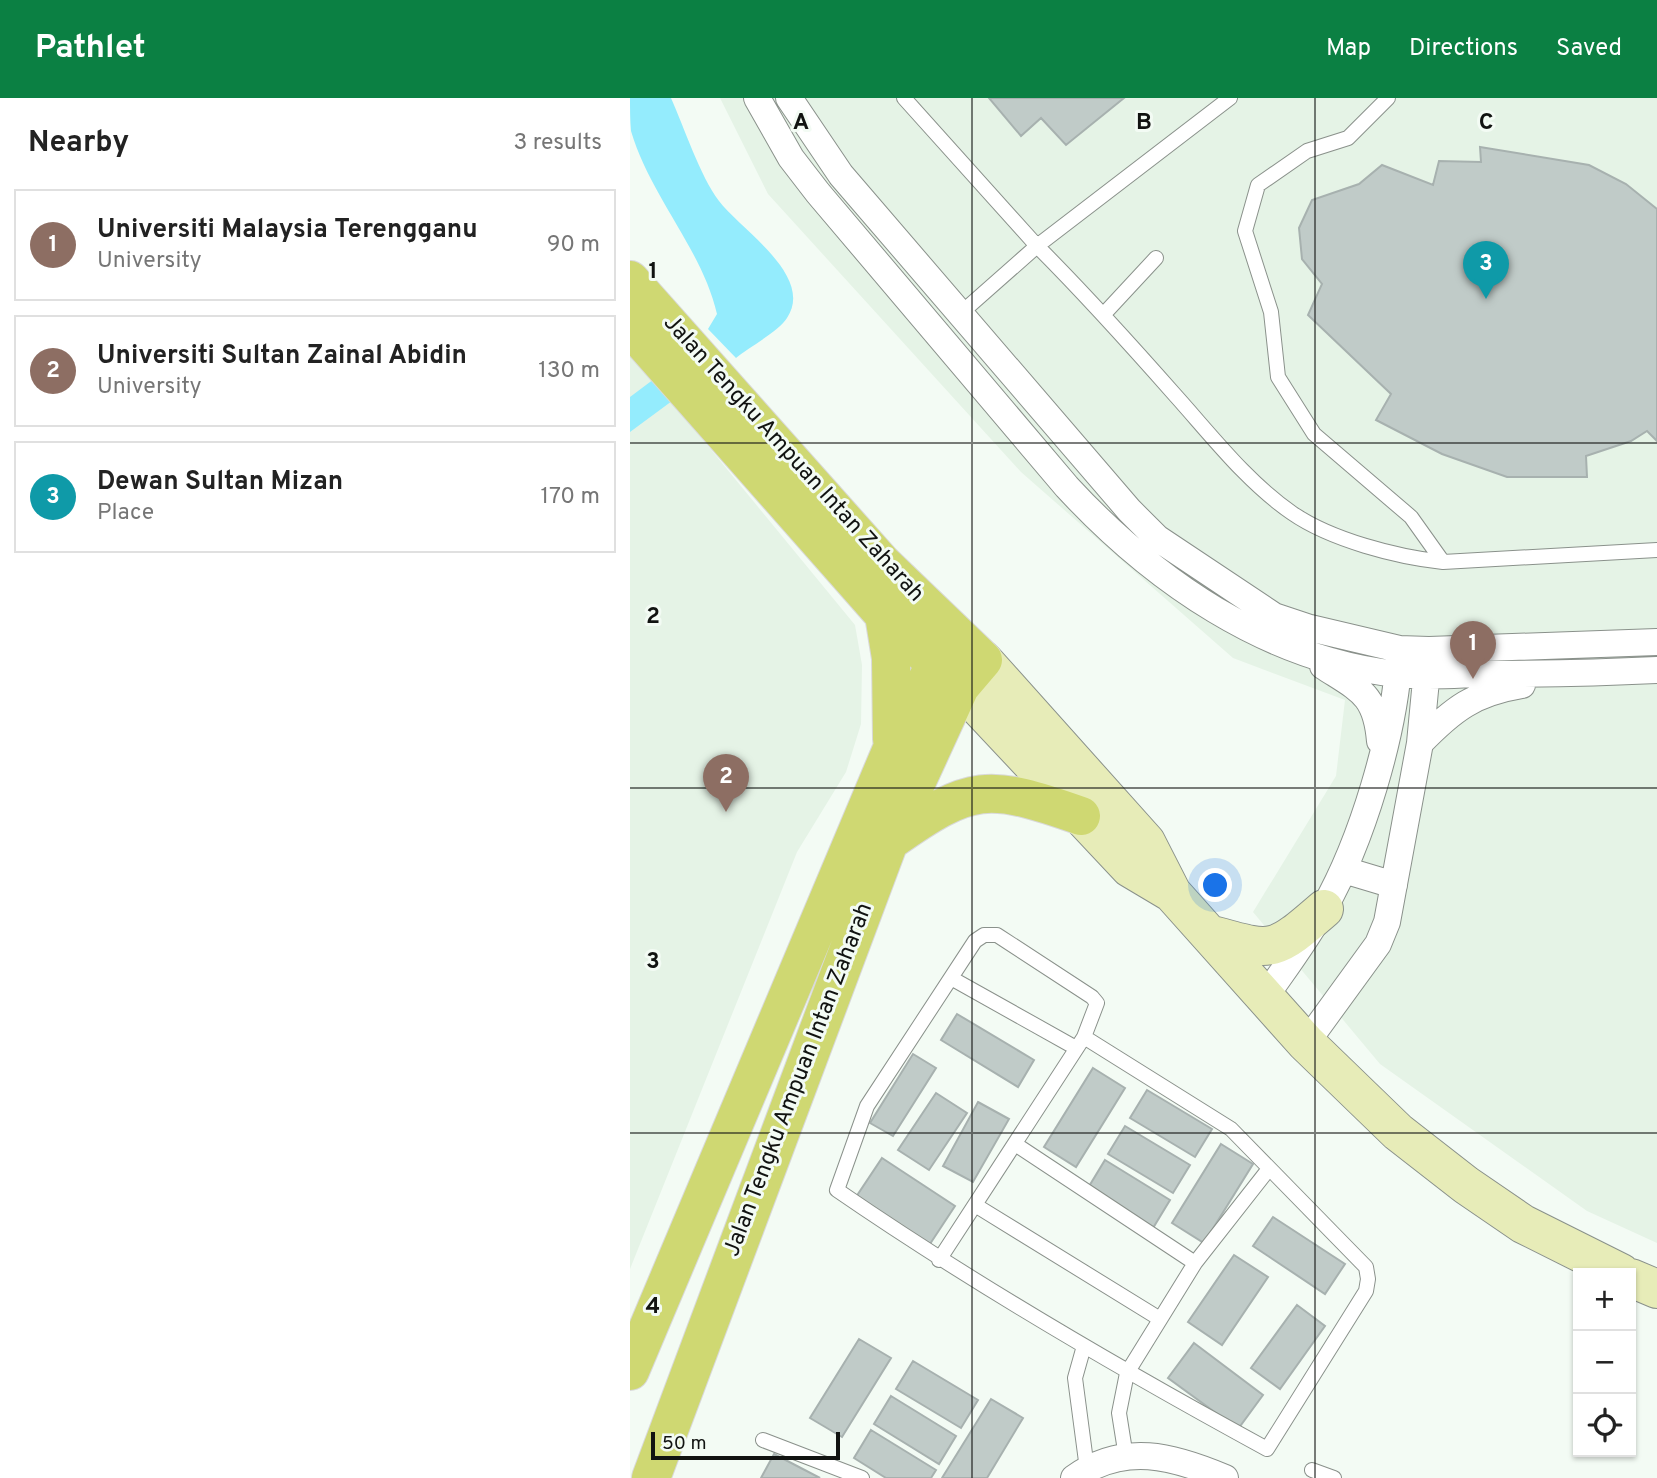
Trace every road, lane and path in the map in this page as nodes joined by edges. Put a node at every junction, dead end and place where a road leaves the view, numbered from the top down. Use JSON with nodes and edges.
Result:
{"nodes":[{"id":1,"x":757,"y":98,"type":"edge"},
{"id":2,"x":789,"y":98,"type":"edge"},
{"id":3,"x":925,"y":98,"type":"edge"},
{"id":4,"x":1230,"y":98,"type":"edge"},
{"id":5,"x":1388,"y":98,"type":"edge"},
{"id":6,"x":908,"y":103,"type":"edge"},
{"id":7,"x":841,"y":175,"type":"junction"},
{"id":8,"x":818,"y":193,"type":"junction"},
{"id":9,"x":1037,"y":246,"type":"junction"},
{"id":10,"x":1156,"y":258,"type":"dead end"},
{"id":11,"x":630,"y":279,"type":"edge"},
{"id":12,"x":960,"y":314,"type":"junction"},
{"id":13,"x":1104,"y":314,"type":"junction"},
{"id":14,"x":630,"y":327,"type":"edge"},
{"id":15,"x":1657,"y":550,"type":"edge"},
{"id":16,"x":1443,"y":562,"type":"junction"},
{"id":17,"x":884,"y":615,"type":"junction"},
{"id":18,"x":1657,"y":642,"type":"edge"},
{"id":19,"x":1301,"y":651,"type":"junction"},
{"id":20,"x":959,"y":662,"type":"junction"},
{"id":21,"x":1398,"y":662,"type":"junction"},
{"id":22,"x":1428,"y":663,"type":"junction"},
{"id":23,"x":1657,"y":670,"type":"edge"},
{"id":24,"x":1571,"y":674,"type":"junction"},
{"id":25,"x":1420,"y":743,"type":"junction"},
{"id":26,"x":891,"y":751,"type":"junction"},
{"id":27,"x":1382,"y":757,"type":"junction"},
{"id":28,"x":1081,"y":816,"type":"junction"},
{"id":29,"x":889,"y":842,"type":"junction"},
{"id":30,"x":1344,"y":870,"type":"junction"},
{"id":31,"x":1394,"y":885,"type":"junction"},
{"id":32,"x":1172,"y":893,"type":"junction"},
{"id":33,"x":1324,"y":909,"type":"junction"},
{"id":34,"x":1209,"y":934,"type":"junction"},
{"id":35,"x":951,"y":978,"type":"junction"},
{"id":36,"x":1265,"y":997,"type":"junction"},
{"id":37,"x":1080,"y":1042,"type":"junction"},
{"id":38,"x":1306,"y":1043,"type":"junction"},
{"id":39,"x":1015,"y":1144,"type":"junction"},
{"id":40,"x":1268,"y":1170,"type":"junction"},
{"id":41,"x":975,"y":1205,"type":"junction"},
{"id":42,"x":939,"y":1260,"type":"junction"},
{"id":43,"x":1195,"y":1263,"type":"junction"},
{"id":44,"x":1610,"y":1268,"type":"edge"},
{"id":45,"x":1636,"y":1280,"type":"edge"},
{"id":46,"x":1657,"y":1289,"type":"edge"},
{"id":47,"x":1160,"y":1319,"type":"junction"},
{"id":48,"x":1084,"y":1346,"type":"junction"},
{"id":49,"x":630,"y":1371,"type":"edge"},
{"id":50,"x":1127,"y":1373,"type":"junction"},
{"id":51,"x":763,"y":1440,"type":"dead end"},
{"id":52,"x":1126,"y":1457,"type":"junction"},
{"id":53,"x":1312,"y":1470,"type":"dead end"},
{"id":54,"x":1081,"y":1473,"type":"edge"},
{"id":55,"x":651,"y":1478,"type":"edge"},
{"id":56,"x":862,"y":1478,"type":"edge"},
{"id":57,"x":1225,"y":1478,"type":"edge"},
{"id":58,"x":1334,"y":1478,"type":"edge"}],
"edges":[{"from":1,"to":8,"type":"street"},
{"from":2,"to":7,"type":"street"},
{"from":3,"to":6,"type":"lane"},
{"from":4,"to":9,"type":"lane"},
{"from":5,"to":16,"type":"lane"},
{"from":6,"to":9,"type":"lane"},
{"from":7,"to":8,"type":"lane"},
{"from":7,"to":12,"type":"street"},
{"from":8,"to":19,"type":"street"},
{"from":9,"to":12,"type":"lane"},
{"from":9,"to":13,"type":"lane"},
{"from":10,"to":13,"type":"lane"},
{"from":11,"to":20,"type":"main road","name":"Jalan Tengku Ampuan Intan Zaharah"},
{"from":12,"to":21,"type":"street"},
{"from":13,"to":16,"type":"lane"},
{"from":14,"to":17,"type":"main road","name":"Jalan Tengku Ampuan Intan Zaharah"},
{"from":15,"to":16,"type":"lane"},
{"from":17,"to":20,"type":"main road","name":"Jalan Tengku Ampuan Intan Zaharah"},
{"from":17,"to":26,"type":"main road"},
{"from":18,"to":22,"type":"street"},
{"from":19,"to":21,"type":"street"},
{"from":19,"to":27,"type":"street"},
{"from":20,"to":26,"type":"main road","name":"Jalan Tengku Ampuan Intan Zaharah"},
{"from":20,"to":28,"type":"main road"},
{"from":20,"to":29,"type":"main road","name":"Jalan Tengku Ampuan Intan Zaharah"},
{"from":20,"to":32,"type":"main road"},
{"from":21,"to":22,"type":"street"},
{"from":21,"to":27,"type":"street"},
{"from":22,"to":24,"type":"street"},
{"from":22,"to":25,"type":"street"},
{"from":23,"to":24,"type":"street"},
{"from":24,"to":25,"type":"street"},
{"from":25,"to":31,"type":"street"},
{"from":26,"to":49,"type":"main road","name":"Jalan Tengku Ampuan Intan Zaharah"},
{"from":27,"to":30,"type":"street"},
{"from":28,"to":29,"type":"main road"},
{"from":28,"to":32,"type":"main road"},
{"from":29,"to":55,"type":"main road","name":"Jalan Tengku Ampuan Intan Zaharah"},
{"from":30,"to":31,"type":"street"},
{"from":30,"to":33,"type":"street"},
{"from":31,"to":38,"type":"street"},
{"from":32,"to":34,"type":"main road"},
{"from":33,"to":34,"type":"main road"},
{"from":33,"to":36,"type":"street"},
{"from":34,"to":36,"type":"main road"},
{"from":35,"to":37,"type":"lane"},
{"from":35,"to":37,"type":"lane"},
{"from":35,"to":42,"type":"lane"},
{"from":36,"to":38,"type":"main road"},
{"from":37,"to":39,"type":"lane"},
{"from":37,"to":40,"type":"lane"},
{"from":38,"to":44,"type":"main road"},
{"from":39,"to":41,"type":"lane"},
{"from":39,"to":43,"type":"lane"},
{"from":40,"to":43,"type":"lane"},
{"from":40,"to":50,"type":"lane"},
{"from":41,"to":42,"type":"lane"},
{"from":41,"to":47,"type":"lane"},
{"from":42,"to":48,"type":"lane"},
{"from":43,"to":47,"type":"lane"},
{"from":45,"to":46,"type":"main road"},
{"from":47,"to":50,"type":"lane"},
{"from":48,"to":50,"type":"lane"},
{"from":48,"to":54,"type":"lane"},
{"from":50,"to":52,"type":"lane"},
{"from":51,"to":56,"type":"lane"},
{"from":52,"to":54,"type":"street"},
{"from":52,"to":57,"type":"street"},
{"from":53,"to":58,"type":"lane"}]}
